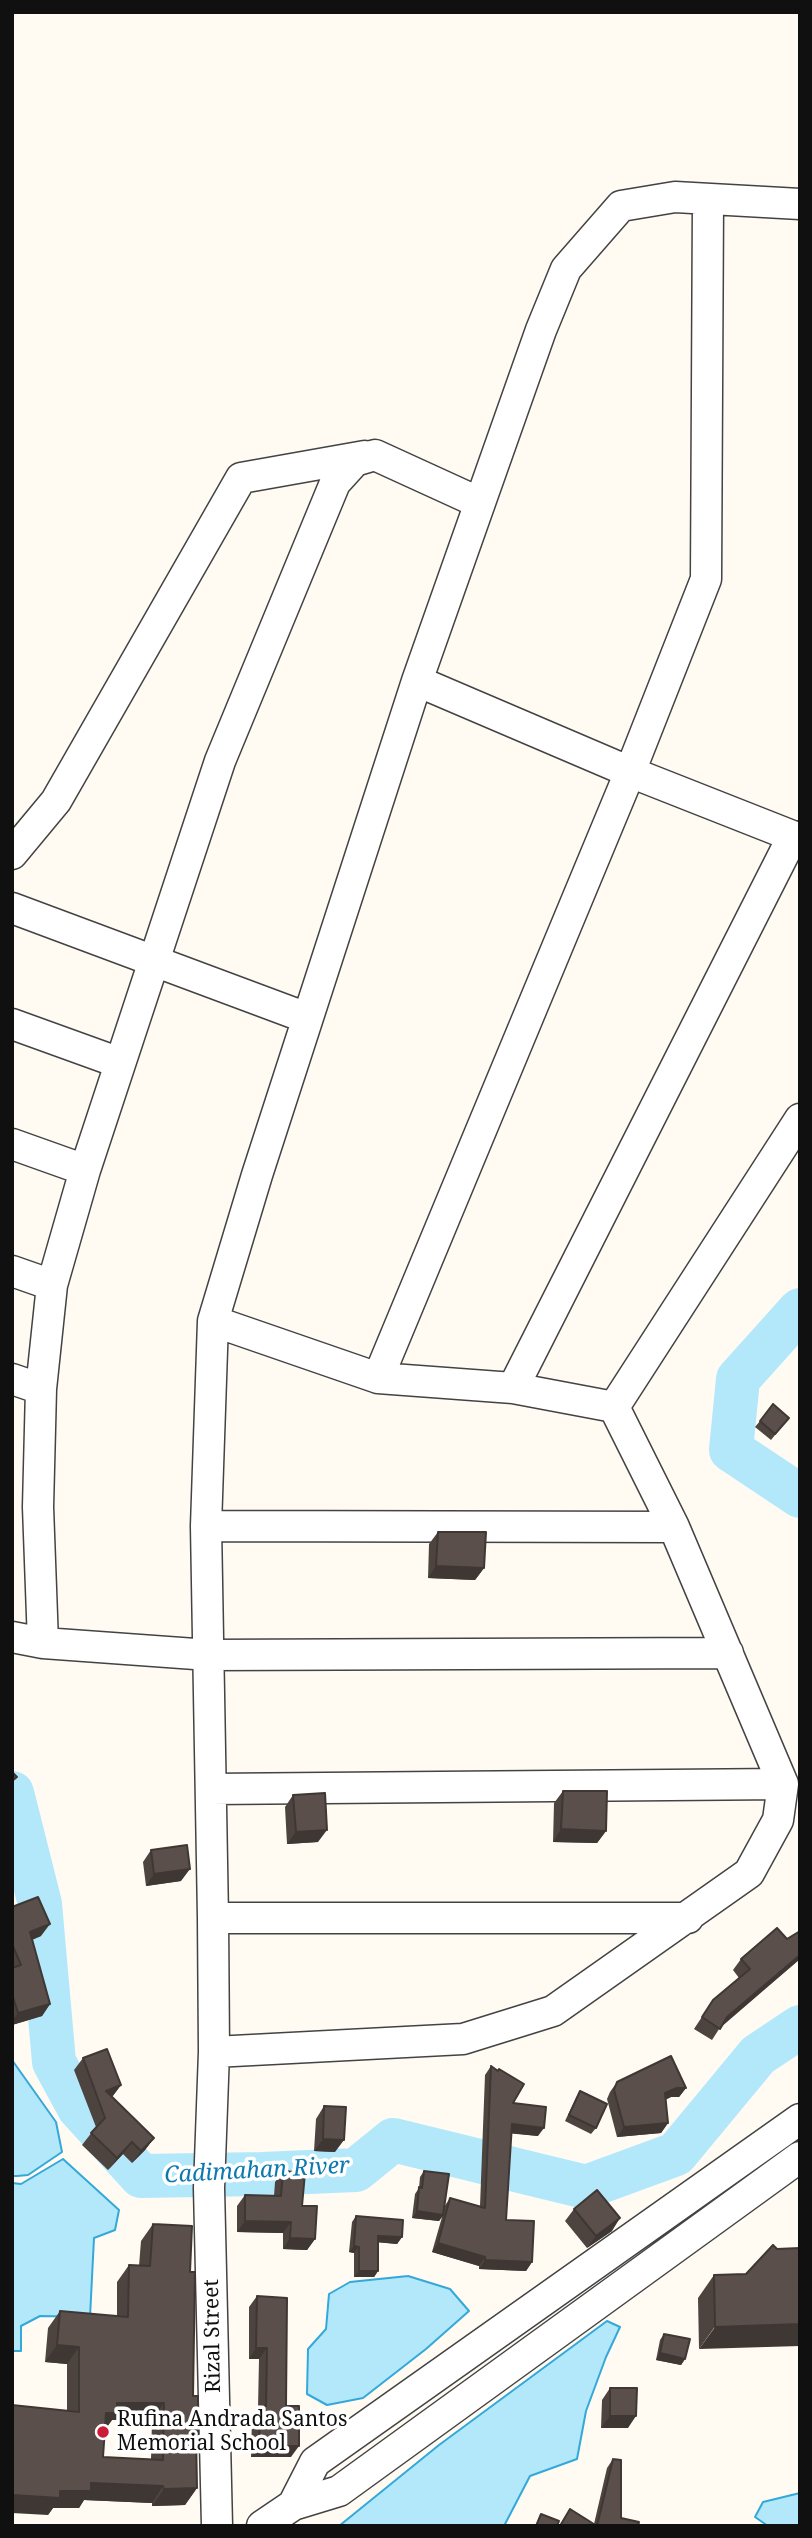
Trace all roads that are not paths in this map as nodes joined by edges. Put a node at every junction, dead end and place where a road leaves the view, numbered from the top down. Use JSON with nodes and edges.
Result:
{"nodes":[{"id":1,"x":708,"y":200,"type":"junction"},
{"id":2,"x":800,"y":204,"type":"edge"},
{"id":3,"x":375,"y":455,"type":"junction"},
{"id":4,"x":480,"y":503,"type":"junction"},
{"id":5,"x":417,"y":681,"type":"junction"},
{"id":6,"x":630,"y":772,"type":"junction"},
{"id":7,"x":796,"y":837,"type":"edge"},
{"id":8,"x":12,"y":854,"type":"edge"},
{"id":9,"x":12,"y":908,"type":"edge"},
{"id":10,"x":156,"y":961,"type":"junction"},
{"id":11,"x":307,"y":1018,"type":"junction"},
{"id":12,"x":12,"y":1024,"type":"edge"},
{"id":13,"x":120,"y":1063,"type":"junction"},
{"id":14,"x":800,"y":1119,"type":"edge"},
{"id":15,"x":12,"y":1144,"type":"edge"},
{"id":16,"x":85,"y":1170,"type":"junction"},
{"id":17,"x":12,"y":1271,"type":"edge"},
{"id":18,"x":52,"y":1286,"type":"junction"},
{"id":19,"x":214,"y":1321,"type":"junction"},
{"id":20,"x":379,"y":1378,"type":"junction"},
{"id":21,"x":12,"y":1379,"type":"edge"},
{"id":22,"x":513,"y":1388,"type":"junction"},
{"id":23,"x":41,"y":1389,"type":"junction"},
{"id":24,"x":614,"y":1407,"type":"junction"},
{"id":25,"x":25,"y":1503,"type":"edge"},
{"id":26,"x":206,"y":1526,"type":"junction"},
{"id":27,"x":674,"y":1527,"type":"junction"},
{"id":28,"x":12,"y":1637,"type":"edge"},
{"id":29,"x":43,"y":1643,"type":"junction"},
{"id":30,"x":728,"y":1653,"type":"junction"},
{"id":31,"x":209,"y":1656,"type":"junction"},
{"id":32,"x":783,"y":1784,"type":"junction"},
{"id":33,"x":211,"y":1789,"type":"junction"},
{"id":34,"x":688,"y":1918,"type":"junction"},
{"id":35,"x":213,"y":1919,"type":"junction"},
{"id":36,"x":214,"y":2052,"type":"junction"},
{"id":37,"x":800,"y":2119,"type":"edge"},
{"id":38,"x":800,"y":2157,"type":"edge"},
{"id":39,"x":293,"y":2505,"type":"junction"},
{"id":40,"x":217,"y":2526,"type":"edge"},
{"id":41,"x":262,"y":2526,"type":"edge"}],
"edges":[{"from":1,"to":2,"type":"street","name":"Rizal Street"},
{"from":1,"to":4,"type":"street","name":"Rizal Street"},
{"from":1,"to":6,"type":"street"},
{"from":3,"to":4,"type":"street"},
{"from":3,"to":8,"type":"street"},
{"from":3,"to":10,"type":"street"},
{"from":4,"to":5,"type":"street","name":"Rizal Street"},
{"from":5,"to":6,"type":"street"},
{"from":5,"to":11,"type":"street","name":"Rizal Street"},
{"from":6,"to":7,"type":"street"},
{"from":6,"to":20,"type":"street"},
{"from":7,"to":22,"type":"street"},
{"from":9,"to":10,"type":"street"},
{"from":10,"to":11,"type":"street"},
{"from":10,"to":13,"type":"street"},
{"from":11,"to":19,"type":"street","name":"Rizal Street"},
{"from":12,"to":13,"type":"street"},
{"from":13,"to":16,"type":"street"},
{"from":14,"to":24,"type":"street"},
{"from":15,"to":16,"type":"street"},
{"from":16,"to":18,"type":"street"},
{"from":17,"to":18,"type":"street"},
{"from":18,"to":23,"type":"street"},
{"from":19,"to":20,"type":"street"},
{"from":19,"to":26,"type":"street","name":"Rizal Street"},
{"from":20,"to":22,"type":"street"},
{"from":21,"to":23,"type":"street"},
{"from":22,"to":24,"type":"street"},
{"from":23,"to":25,"type":"street"},
{"from":24,"to":27,"type":"street"},
{"from":25,"to":29,"type":"street"},
{"from":26,"to":27,"type":"street"},
{"from":26,"to":31,"type":"street","name":"Rizal Street"},
{"from":27,"to":30,"type":"street"},
{"from":28,"to":29,"type":"street"},
{"from":29,"to":31,"type":"street"},
{"from":30,"to":31,"type":"street"},
{"from":30,"to":32,"type":"street"},
{"from":31,"to":33,"type":"street","name":"Rizal Street"},
{"from":32,"to":33,"type":"street"},
{"from":32,"to":34,"type":"street"},
{"from":33,"to":35,"type":"street","name":"Rizal Street"},
{"from":34,"to":35,"type":"street"},
{"from":34,"to":36,"type":"street"},
{"from":35,"to":36,"type":"street","name":"Rizal Street"},
{"from":36,"to":40,"type":"street","name":"Rizal Street"},
{"from":37,"to":39,"type":"street"},
{"from":38,"to":39,"type":"street"},
{"from":39,"to":41,"type":"street"}]}
